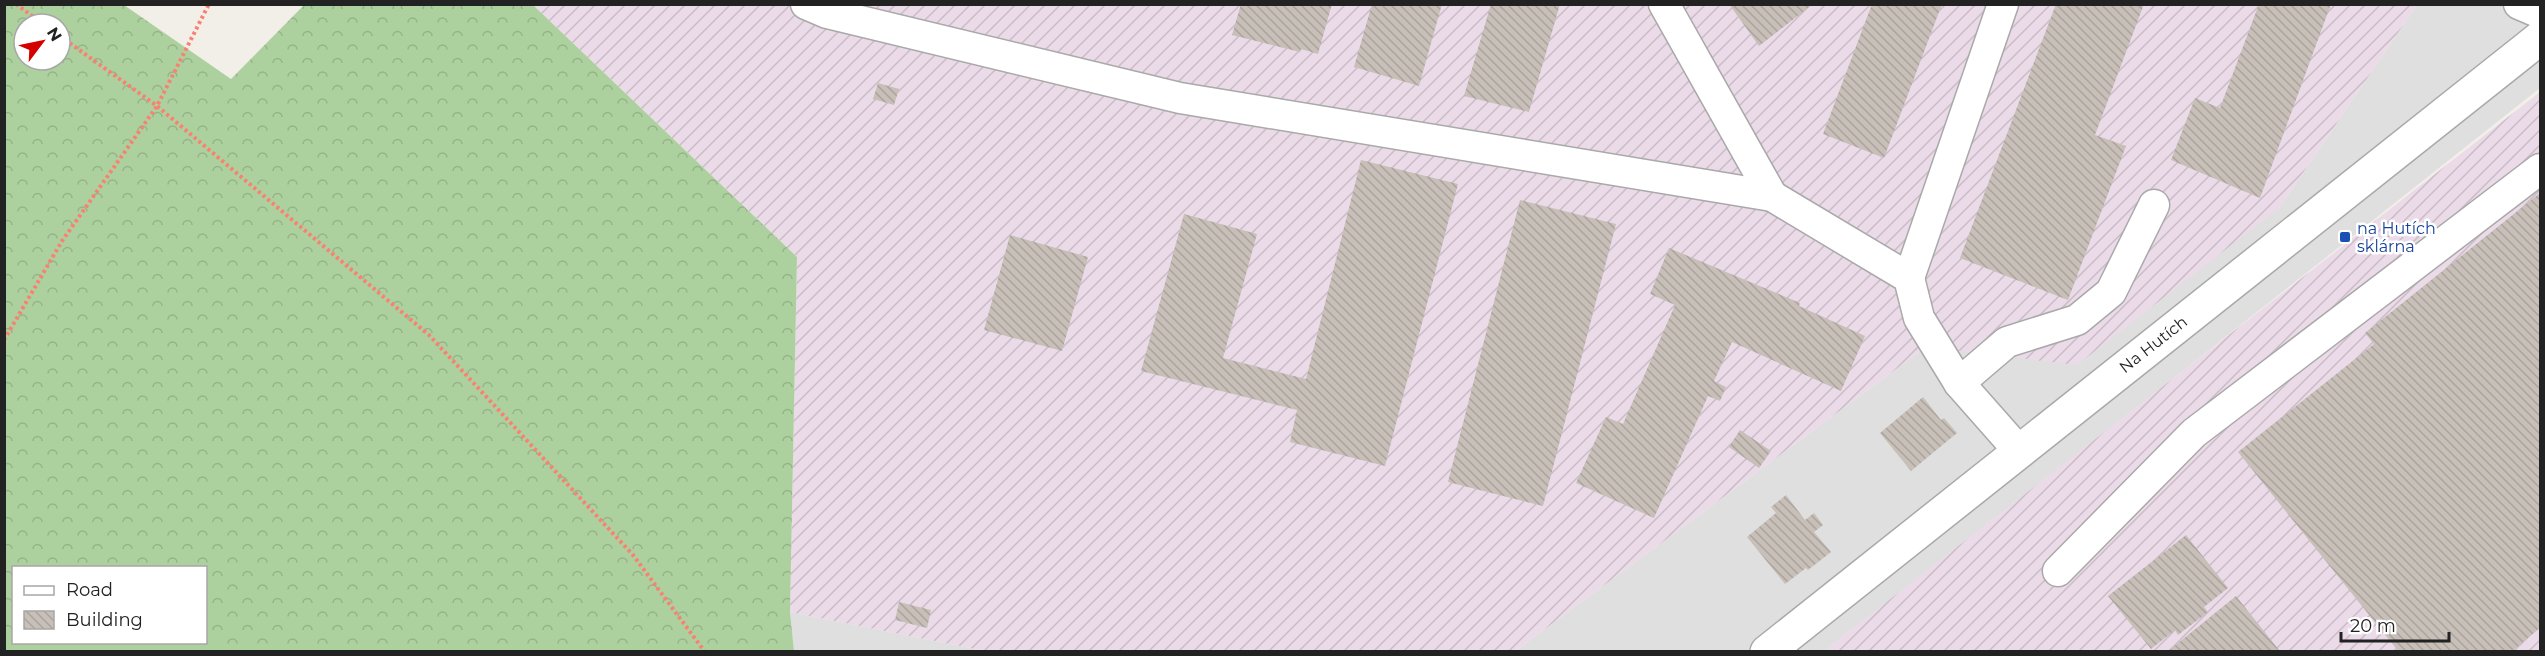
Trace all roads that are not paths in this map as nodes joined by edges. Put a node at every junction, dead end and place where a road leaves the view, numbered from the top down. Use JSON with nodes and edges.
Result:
{"nodes":[{"id":1,"x":1664,"y":4,"type":"edge"},
{"id":2,"x":2003,"y":4,"type":"edge"},
{"id":3,"x":2519,"y":4,"type":"edge"},
{"id":4,"x":821,"y":7,"type":"edge"},
{"id":5,"x":2541,"y":13,"type":"edge"},
{"id":6,"x":2541,"y":38,"type":"edge"},
{"id":7,"x":2541,"y":169,"type":"edge"},
{"id":8,"x":1772,"y":196,"type":"junction"},
{"id":9,"x":2154,"y":205,"type":"dead end"},
{"id":10,"x":1909,"y":278,"type":"junction"},
{"id":11,"x":1959,"y":383,"type":"junction"},
{"id":12,"x":2019,"y":451,"type":"junction"},
{"id":13,"x":2058,"y":571,"type":"dead end"},
{"id":14,"x":1767,"y":651,"type":"edge"}],
"edges":[{"from":1,"to":8,"type":"street"},
{"from":2,"to":10,"type":"street"},
{"from":3,"to":5,"type":"street"},
{"from":4,"to":8,"type":"street"},
{"from":6,"to":12,"type":"street","name":"Na Hutích"},
{"from":7,"to":13,"type":"street"},
{"from":8,"to":10,"type":"street"},
{"from":9,"to":11,"type":"street"},
{"from":10,"to":11,"type":"street"},
{"from":11,"to":12,"type":"street"},
{"from":12,"to":14,"type":"street","name":"Na Hutích"}]}
